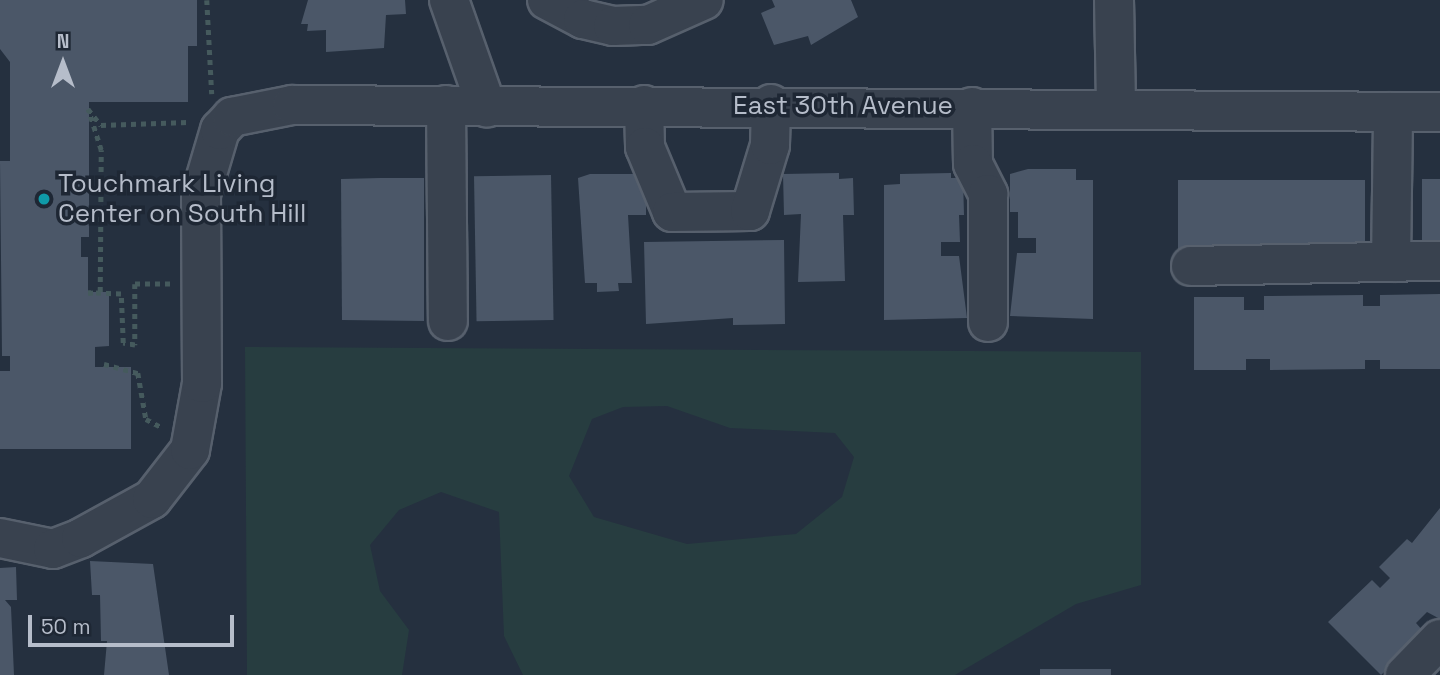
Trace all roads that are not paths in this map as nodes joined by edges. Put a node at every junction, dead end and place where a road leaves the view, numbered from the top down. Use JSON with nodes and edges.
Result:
{"nodes":[{"id":1,"x":449,"y":0,"type":"edge"},
{"id":2,"x":547,"y":0,"type":"edge"},
{"id":3,"x":704,"y":0,"type":"edge"},
{"id":4,"x":1114,"y":0,"type":"edge"},
{"id":5,"x":771,"y":104,"type":"junction"},
{"id":6,"x":446,"y":105,"type":"junction"},
{"id":7,"x":644,"y":105,"type":"junction"},
{"id":8,"x":972,"y":107,"type":"junction"},
{"id":9,"x":487,"y":108,"type":"junction"},
{"id":10,"x":1116,"y":108,"type":"junction"},
{"id":11,"x":1393,"y":112,"type":"junction"},
{"id":12,"x":1440,"y":112,"type":"edge"},
{"id":13,"x":1391,"y":261,"type":"junction"},
{"id":14,"x":1440,"y":261,"type":"edge"},
{"id":15,"x":1191,"y":266,"type":"dead end"},
{"id":16,"x":448,"y":321,"type":"dead end"},
{"id":17,"x":988,"y":321,"type":"dead end"},
{"id":18,"x":0,"y":538,"type":"edge"},
{"id":19,"x":1440,"y":639,"type":"edge"},
{"id":20,"x":1405,"y":675,"type":"edge"}],
"edges":[{"from":1,"to":9,"type":"street"},
{"from":2,"to":3,"type":"street"},
{"from":4,"to":10,"type":"street"},
{"from":5,"to":7,"type":"street","name":"East 30th Avenue"},
{"from":5,"to":7,"type":"street"},
{"from":5,"to":8,"type":"street","name":"East 30th Avenue"},
{"from":6,"to":9,"type":"street","name":"East 30th Avenue"},
{"from":6,"to":16,"type":"street"},
{"from":6,"to":18,"type":"street","name":"East 30th Avenue"},
{"from":7,"to":9,"type":"street","name":"East 30th Avenue"},
{"from":8,"to":10,"type":"street","name":"East 30th Avenue"},
{"from":8,"to":17,"type":"street"},
{"from":10,"to":11,"type":"street","name":"East 30th Avenue"},
{"from":11,"to":12,"type":"street","name":"East 30th Avenue"},
{"from":11,"to":13,"type":"street"},
{"from":13,"to":14,"type":"street"},
{"from":13,"to":15,"type":"street"},
{"from":19,"to":20,"type":"street"}]}
